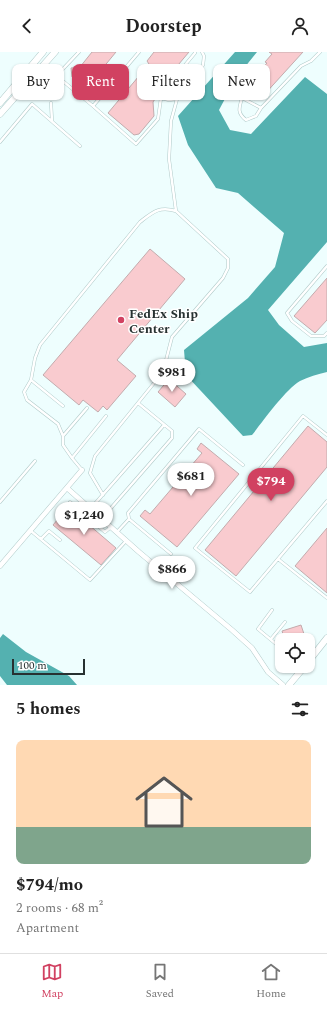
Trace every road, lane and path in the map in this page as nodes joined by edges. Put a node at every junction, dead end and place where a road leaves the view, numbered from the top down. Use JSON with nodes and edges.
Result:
{"nodes":[{"id":1,"x":43,"y":52,"type":"edge"},
{"id":2,"x":55,"y":52,"type":"edge"},
{"id":3,"x":78,"y":52,"type":"edge"},
{"id":4,"x":139,"y":52,"type":"edge"},
{"id":5,"x":202,"y":52,"type":"edge"},
{"id":6,"x":320,"y":52,"type":"edge"},
{"id":7,"x":195,"y":53,"type":"edge"},
{"id":8,"x":33,"y":64,"type":"edge"},
{"id":9,"x":44,"y":64,"type":"edge"},
{"id":10,"x":186,"y":64,"type":"edge"},
{"id":11,"x":203,"y":64,"type":"edge"},
{"id":12,"x":12,"y":89,"type":"edge"},
{"id":13,"x":12,"y":100,"type":"edge"},
{"id":14,"x":161,"y":100,"type":"edge"},
{"id":15,"x":177,"y":100,"type":"edge"},
{"id":16,"x":0,"y":103,"type":"edge"},
{"id":17,"x":51,"y":103,"type":"dead end"},
{"id":18,"x":93,"y":106,"type":"junction"},
{"id":19,"x":261,"y":108,"type":"junction"},
{"id":20,"x":0,"y":114,"type":"edge"},
{"id":21,"x":52,"y":121,"type":"junction"},
{"id":22,"x":0,"y":142,"type":"edge"},
{"id":23,"x":80,"y":146,"type":"dead end"},
{"id":24,"x":176,"y":211,"type":"junction"},
{"id":25,"x":327,"y":266,"type":"edge"},
{"id":26,"x":327,"y":333,"type":"edge"},
{"id":27,"x":31,"y":380,"type":"junction"},
{"id":28,"x":138,"y":403,"type":"junction"},
{"id":29,"x":62,"y":406,"type":"dead end"},
{"id":30,"x":87,"y":408,"type":"dead end"},
{"id":31,"x":106,"y":416,"type":"dead end"},
{"id":32,"x":164,"y":425,"type":"junction"},
{"id":33,"x":327,"y":435,"type":"edge"},
{"id":34,"x":63,"y":436,"type":"junction"},
{"id":35,"x":72,"y":458,"type":"junction"},
{"id":36,"x":35,"y":461,"type":"dead end"},
{"id":37,"x":243,"y":465,"type":"dead end"},
{"id":38,"x":82,"y":470,"type":"joint"},
{"id":39,"x":67,"y":488,"type":"junction"},
{"id":40,"x":103,"y":495,"type":"junction"},
{"id":41,"x":327,"y":501,"type":"edge"},
{"id":42,"x":0,"y":502,"type":"edge"},
{"id":43,"x":70,"y":502,"type":"dead end"},
{"id":44,"x":111,"y":508,"type":"dead end"},
{"id":45,"x":91,"y":509,"type":"junction"},
{"id":46,"x":85,"y":515,"type":"junction"},
{"id":47,"x":129,"y":519,"type":"junction"},
{"id":48,"x":111,"y":527,"type":"junction"},
{"id":49,"x":30,"y":530,"type":"junction"},
{"id":50,"x":117,"y":532,"type":"junction"},
{"id":51,"x":41,"y":539,"type":"junction"},
{"id":52,"x":60,"y":540,"type":"dead end"},
{"id":53,"x":126,"y":540,"type":"junction"},
{"id":54,"x":171,"y":554,"type":"dead end"},
{"id":55,"x":278,"y":559,"type":"junction"},
{"id":56,"x":0,"y":566,"type":"edge"},
{"id":57,"x":327,"y":598,"type":"edge"},
{"id":58,"x":272,"y":610,"type":"dead end"},
{"id":59,"x":285,"y":622,"type":"dead end"},
{"id":60,"x":327,"y":638,"type":"edge"},
{"id":61,"x":271,"y":639,"type":"junction"},
{"id":62,"x":275,"y":643,"type":"edge"},
{"id":63,"x":315,"y":653,"type":"edge"},
{"id":64,"x":299,"y":673,"type":"edge"},
{"id":65,"x":283,"y":685,"type":"edge"},
{"id":66,"x":289,"y":685,"type":"edge"}],
"edges":[{"from":1,"to":8,"type":"street"},
{"from":2,"to":9,"type":"street"},
{"from":3,"to":18,"type":"lane"},
{"from":4,"to":18,"type":"lane"},
{"from":5,"to":11,"type":"lane"},
{"from":6,"to":19,"type":"lane"},
{"from":7,"to":10,"type":"lane"},
{"from":12,"to":16,"type":"street"},
{"from":13,"to":20,"type":"street"},
{"from":14,"to":18,"type":"lane"},
{"from":15,"to":24,"type":"lane"},
{"from":17,"to":21,"type":"lane"},
{"from":19,"to":19,"type":"lane"},
{"from":21,"to":22,"type":"lane"},
{"from":21,"to":23,"type":"lane"},
{"from":24,"to":27,"type":"lane"},
{"from":24,"to":28,"type":"lane"},
{"from":25,"to":26,"type":"lane"},
{"from":27,"to":29,"type":"lane"},
{"from":27,"to":34,"type":"lane"},
{"from":28,"to":32,"type":"lane"},
{"from":28,"to":40,"type":"lane"},
{"from":30,"to":34,"type":"lane"},
{"from":31,"to":35,"type":"lane"},
{"from":32,"to":40,"type":"lane"},
{"from":32,"to":44,"type":"lane"},
{"from":33,"to":55,"type":"lane"},
{"from":34,"to":35,"type":"lane"},
{"from":35,"to":38,"type":"lane"},
{"from":36,"to":42,"type":"lane"},
{"from":37,"to":47,"type":"lane"},
{"from":38,"to":39,"type":"street"},
{"from":39,"to":45,"type":"street"},
{"from":39,"to":49,"type":"street"},
{"from":40,"to":45,"type":"lane"},
{"from":41,"to":55,"type":"lane"},
{"from":43,"to":46,"type":"lane"},
{"from":45,"to":46,"type":"lane"},
{"from":45,"to":48,"type":"street"},
{"from":46,"to":48,"type":"lane"},
{"from":47,"to":50,"type":"lane"},
{"from":47,"to":54,"type":"lane"},
{"from":48,"to":50,"type":"street"},
{"from":49,"to":51,"type":"lane"},
{"from":49,"to":56,"type":"street"},
{"from":50,"to":53,"type":"street"},
{"from":51,"to":52,"type":"lane"},
{"from":51,"to":53,"type":"lane"},
{"from":53,"to":65,"type":"street"},
{"from":55,"to":57,"type":"lane"},
{"from":58,"to":61,"type":"lane"},
{"from":59,"to":61,"type":"lane"},
{"from":60,"to":63,"type":"street"},
{"from":61,"to":62,"type":"lane"},
{"from":64,"to":66,"type":"street"}]}
